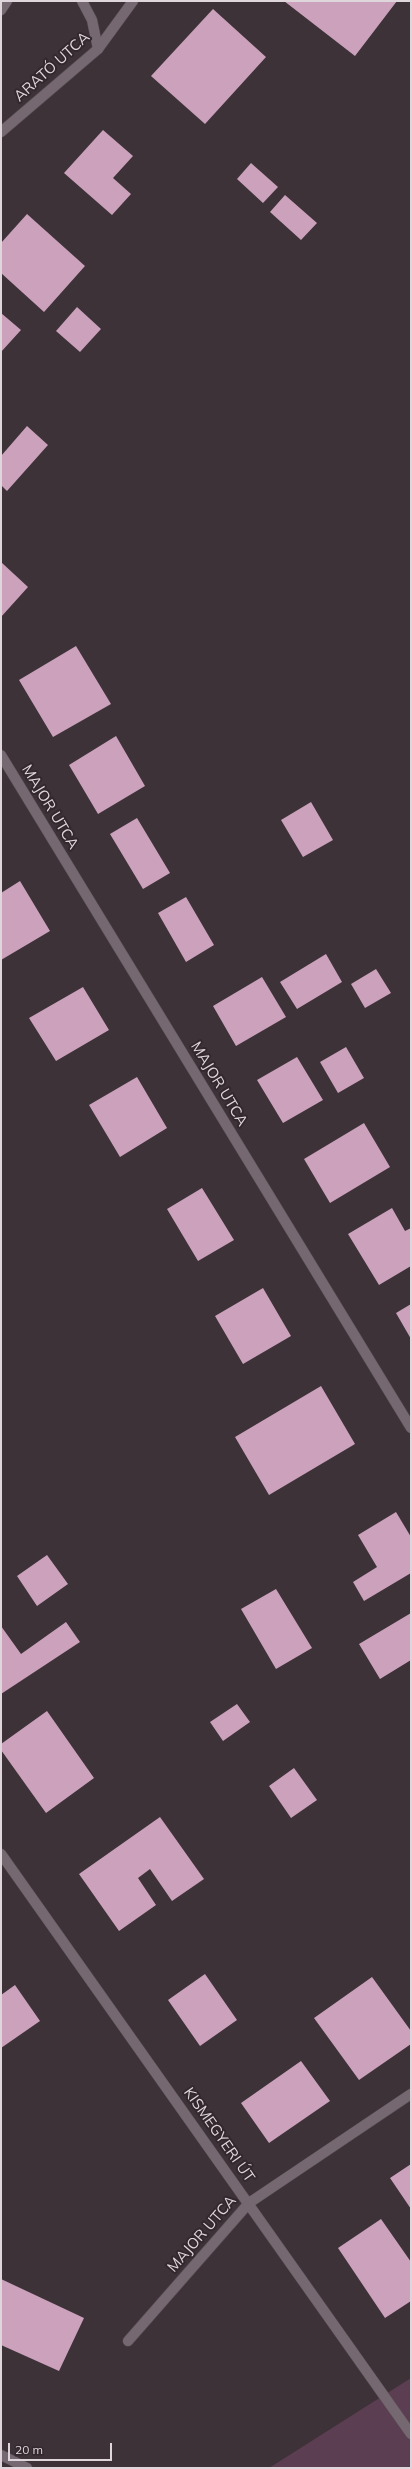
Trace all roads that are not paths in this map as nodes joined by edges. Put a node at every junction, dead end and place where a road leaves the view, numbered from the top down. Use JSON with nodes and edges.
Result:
{"nodes":[{"id":1,"x":7,"y":1,"type":"edge"},
{"id":2,"x":82,"y":1,"type":"edge"},
{"id":3,"x":133,"y":1,"type":"edge"},
{"id":4,"x":1,"y":10,"type":"edge"},
{"id":5,"x":98,"y":49,"type":"junction"},
{"id":6,"x":1,"y":132,"type":"edge"},
{"id":7,"x":1,"y":755,"type":"edge"},
{"id":8,"x":411,"y":1428,"type":"edge"},
{"id":9,"x":1,"y":1854,"type":"edge"},
{"id":10,"x":411,"y":2094,"type":"edge"},
{"id":11,"x":249,"y":2203,"type":"junction"},
{"id":12,"x":128,"y":2341,"type":"dead end"},
{"id":13,"x":411,"y":2434,"type":"edge"},
{"id":14,"x":1,"y":2455,"type":"edge"},
{"id":15,"x":27,"y":2468,"type":"edge"}],
"edges":[{"from":1,"to":4,"type":"street"},
{"from":2,"to":5,"type":"street"},
{"from":3,"to":5,"type":"street","name":"ARATÓ UTCA"},
{"from":5,"to":6,"type":"street","name":"ARATÓ UTCA"},
{"from":7,"to":8,"type":"street","name":"MAJOR UTCA"},
{"from":9,"to":11,"type":"street","name":"KISMEGYERI ÚT"},
{"from":10,"to":11,"type":"street","name":"MAJOR UTCA"},
{"from":11,"to":12,"type":"street","name":"MAJOR UTCA"},
{"from":11,"to":13,"type":"street","name":"KISMEGYERI ÚT"},
{"from":14,"to":15,"type":"street"}]}
